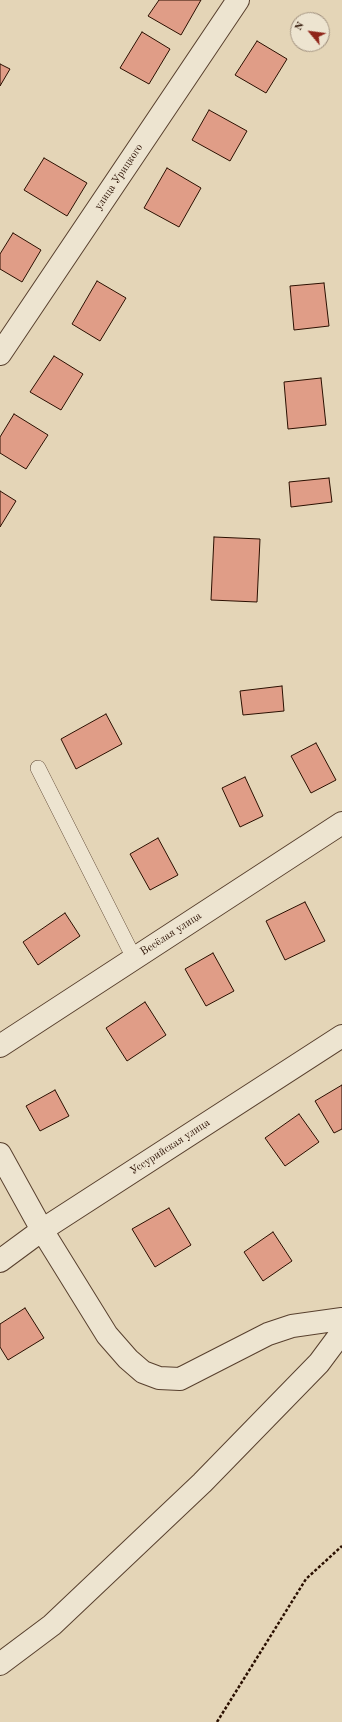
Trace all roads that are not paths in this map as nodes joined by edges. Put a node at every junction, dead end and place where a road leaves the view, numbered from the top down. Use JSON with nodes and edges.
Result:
{"nodes":[{"id":1,"x":238,"y":0,"type":"edge"},
{"id":2,"x":0,"y":354,"type":"edge"},
{"id":3,"x":38,"y":768,"type":"dead end"},
{"id":4,"x":342,"y":823,"type":"edge"},
{"id":5,"x":134,"y":958,"type":"junction"},
{"id":6,"x":342,"y":1036,"type":"edge"},
{"id":7,"x":0,"y":1046,"type":"edge"},
{"id":8,"x":0,"y":1154,"type":"edge"},
{"id":9,"x":42,"y":1230,"type":"junction"},
{"id":10,"x":0,"y":1261,"type":"edge"},
{"id":11,"x":342,"y":1319,"type":"edge"},
{"id":12,"x":342,"y":1332,"type":"edge"},
{"id":13,"x":0,"y":1664,"type":"edge"}],
"edges":[{"from":1,"to":2,"type":"street","name":"улица Урицкого"},
{"from":3,"to":5,"type":"lane"},
{"from":4,"to":5,"type":"street","name":"Весёлая улица"},
{"from":5,"to":7,"type":"street","name":"Весёлая улица"},
{"from":6,"to":9,"type":"street","name":"Уссурийская улица"},
{"from":8,"to":9,"type":"street"},
{"from":9,"to":10,"type":"street","name":"Уссурийская улица"},
{"from":9,"to":11,"type":"street"},
{"from":12,"to":13,"type":"street"}]}
